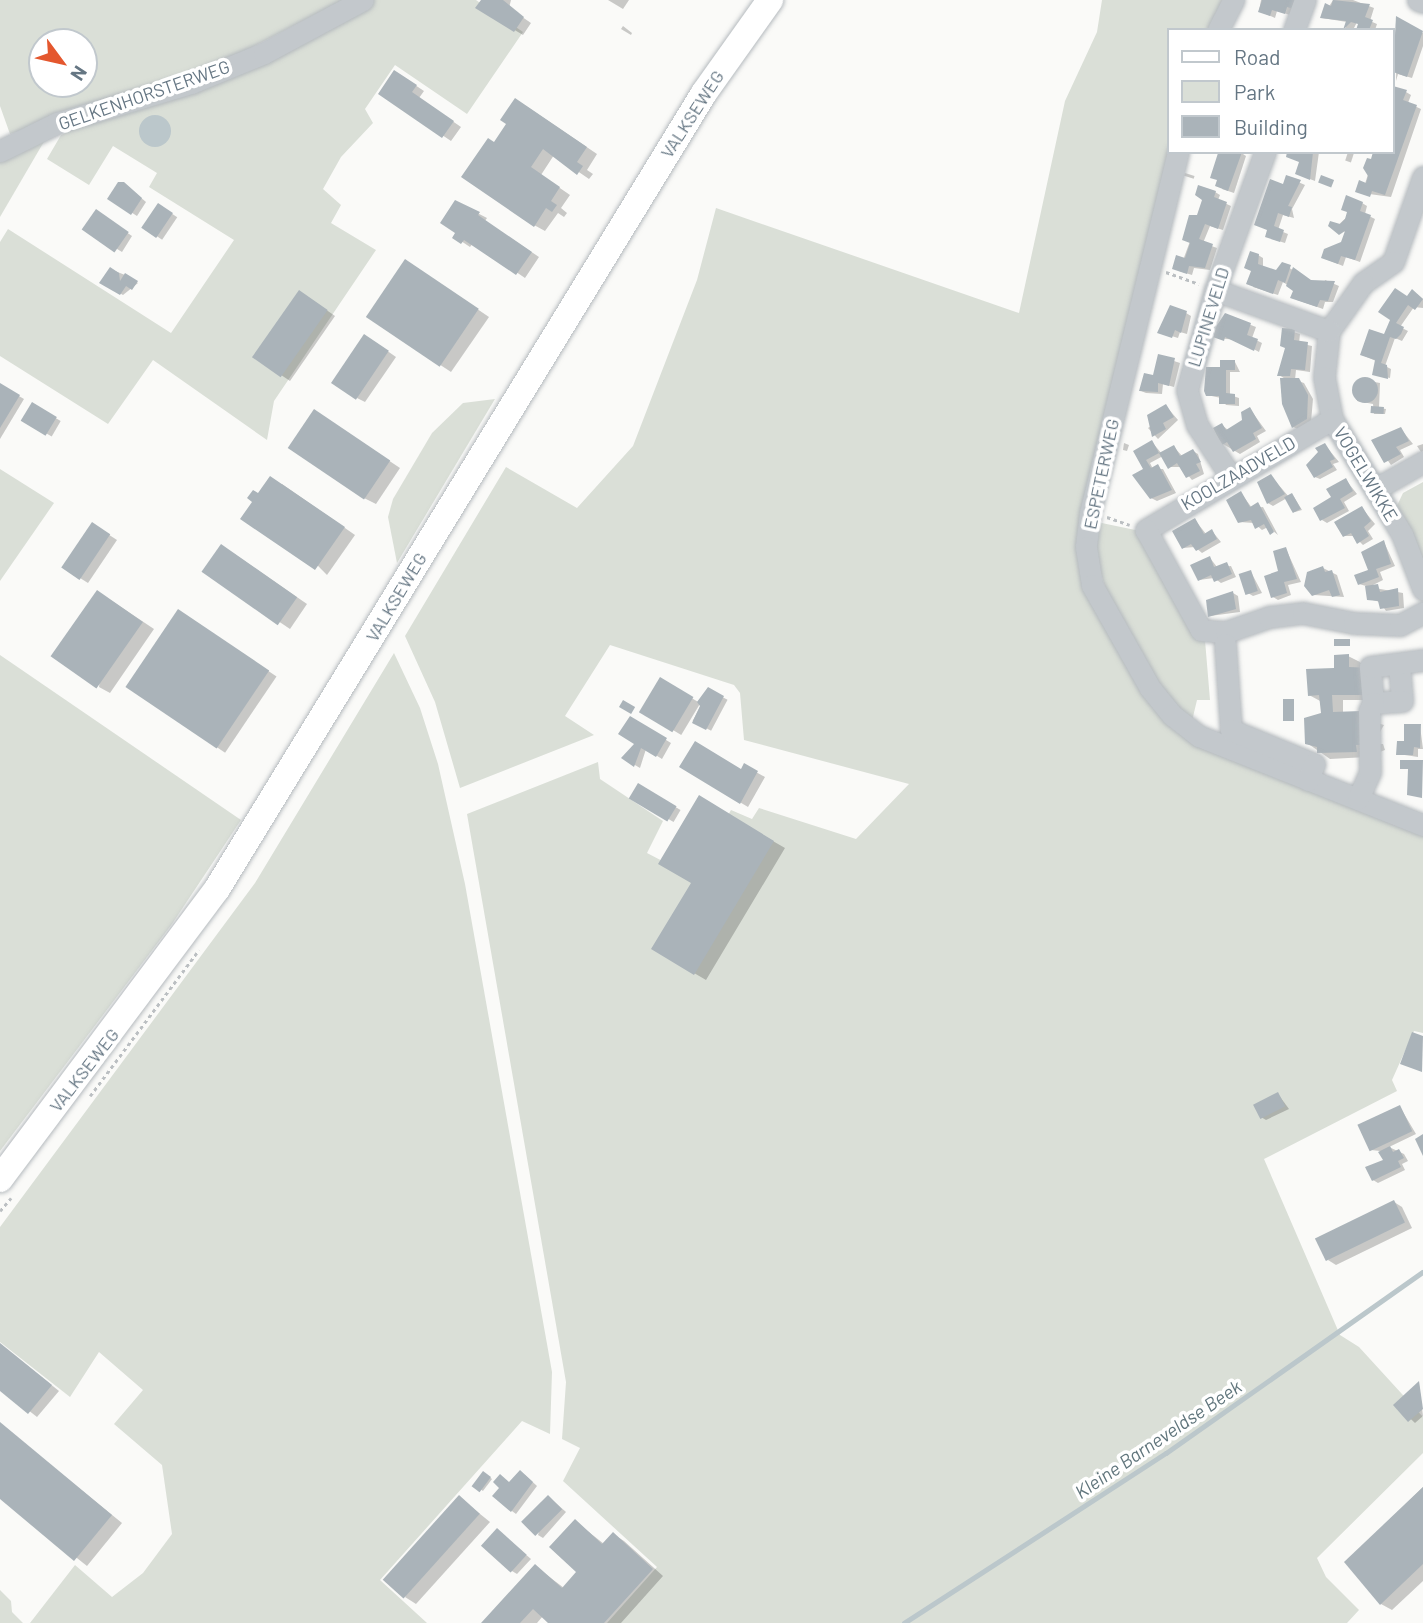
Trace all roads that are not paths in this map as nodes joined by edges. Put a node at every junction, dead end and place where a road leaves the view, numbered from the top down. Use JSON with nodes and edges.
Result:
{"nodes":[{"id":1,"x":363,"y":0,"type":"edge"},
{"id":2,"x":1233,"y":0,"type":"edge"},
{"id":3,"x":1305,"y":0,"type":"edge"},
{"id":4,"x":1418,"y":0,"type":"edge"},
{"id":5,"x":1423,"y":2,"type":"edge"},
{"id":6,"x":760,"y":4,"type":"edge"},
{"id":7,"x":1219,"y":28,"type":"edge"},
{"id":8,"x":1295,"y":28,"type":"edge"},
{"id":9,"x":0,"y":151,"type":"edge"},
{"id":10,"x":1177,"y":154,"type":"edge"},
{"id":11,"x":1264,"y":154,"type":"edge"},
{"id":12,"x":1421,"y":187,"type":"edge"},
{"id":13,"x":1215,"y":290,"type":"junction"},
{"id":14,"x":1329,"y":331,"type":"junction"},
{"id":15,"x":1332,"y":419,"type":"junction"},
{"id":16,"x":1423,"y":462,"type":"edge"},
{"id":17,"x":1423,"y":476,"type":"edge"},
{"id":18,"x":1231,"y":477,"type":"junction"},
{"id":19,"x":1380,"y":494,"type":"junction"},
{"id":20,"x":1423,"y":589,"type":"edge"},
{"id":21,"x":1423,"y":613,"type":"edge"},
{"id":22,"x":1225,"y":644,"type":"dead end"},
{"id":23,"x":1423,"y":660,"type":"edge"},
{"id":24,"x":1399,"y":665,"type":"junction"},
{"id":25,"x":1373,"y":703,"type":"junction"},
{"id":26,"x":1308,"y":780,"type":"junction"},
{"id":27,"x":1358,"y":799,"type":"junction"},
{"id":28,"x":1423,"y":825,"type":"edge"},
{"id":29,"x":0,"y":1179,"type":"edge"}],
"edges":[{"from":1,"to":9,"type":"street","name":"GELKENHORSTERWEG"},
{"from":2,"to":7,"type":"street"},
{"from":3,"to":8,"type":"street"},
{"from":4,"to":5,"type":"street"},
{"from":6,"to":29,"type":"main road","name":"VALKSEWEG"},
{"from":10,"to":26,"type":"street","name":"ESPETERWEG"},
{"from":11,"to":13,"type":"street","name":"LUPINEVELD"},
{"from":12,"to":14,"type":"street","name":"VOGELWIKKE"},
{"from":13,"to":14,"type":"street"},
{"from":13,"to":18,"type":"street","name":"LUPINEVELD"},
{"from":14,"to":15,"type":"street","name":"VOGELWIKKE"},
{"from":15,"to":18,"type":"street","name":"KOOLZAADVELD"},
{"from":15,"to":19,"type":"street","name":"VOGELWIKKE"},
{"from":16,"to":19,"type":"street"},
{"from":17,"to":19,"type":"street"},
{"from":18,"to":21,"type":"street","name":"KOOLZAADVELD"},
{"from":19,"to":20,"type":"street","name":"VOGELWIKKE"},
{"from":22,"to":26,"type":"street"},
{"from":23,"to":24,"type":"street"},
{"from":24,"to":25,"type":"street"},
{"from":24,"to":25,"type":"street"},
{"from":25,"to":27,"type":"street"},
{"from":26,"to":27,"type":"street","name":"ESPETERWEG"},
{"from":27,"to":28,"type":"street","name":"ESPETERWEG"}]}
